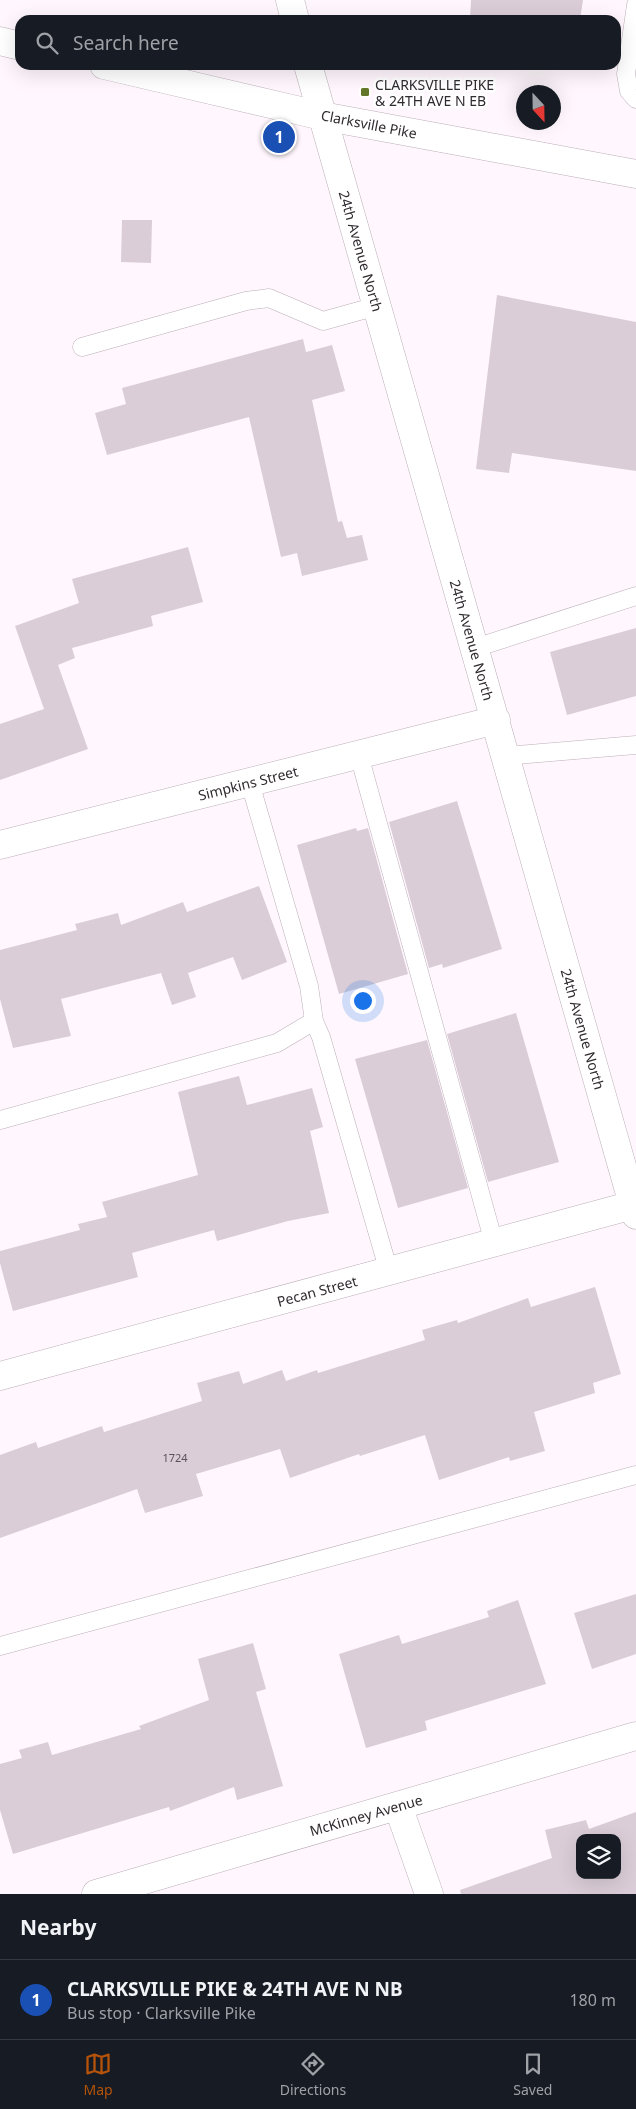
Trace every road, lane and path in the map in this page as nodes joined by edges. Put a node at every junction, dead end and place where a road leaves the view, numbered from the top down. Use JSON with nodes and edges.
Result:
{"nodes":[{"id":1,"x":290,"y":0,"type":"edge"},
{"id":2,"x":636,"y":5,"type":"edge"},
{"id":3,"x":294,"y":15,"type":"edge"},
{"id":4,"x":0,"y":41,"type":"edge"},
{"id":5,"x":15,"y":45,"type":"edge"},
{"id":6,"x":125,"y":70,"type":"edge"},
{"id":7,"x":309,"y":70,"type":"edge"},
{"id":8,"x":636,"y":98,"type":"edge"},
{"id":9,"x":322,"y":116,"type":"junction"},
{"id":10,"x":636,"y":174,"type":"edge"},
{"id":11,"x":377,"y":306,"type":"junction"},
{"id":12,"x":82,"y":347,"type":"dead end"},
{"id":13,"x":636,"y":596,"type":"edge"},
{"id":14,"x":475,"y":648,"type":"junction"},
{"id":15,"x":496,"y":720,"type":"junction"},
{"id":16,"x":636,"y":745,"type":"edge"},
{"id":17,"x":359,"y":755,"type":"junction"},
{"id":18,"x":504,"y":756,"type":"junction"},
{"id":19,"x":250,"y":783,"type":"junction"},
{"id":20,"x":0,"y":845,"type":"edge"},
{"id":21,"x":314,"y":1021,"type":"junction"},
{"id":22,"x":0,"y":1120,"type":"edge"},
{"id":23,"x":633,"y":1199,"type":"edge"},
{"id":24,"x":494,"y":1243,"type":"junction"},
{"id":25,"x":389,"y":1272,"type":"junction"},
{"id":26,"x":0,"y":1376,"type":"edge"},
{"id":27,"x":636,"y":1475,"type":"edge"},
{"id":28,"x":0,"y":1646,"type":"edge"},
{"id":29,"x":636,"y":1736,"type":"edge"},
{"id":30,"x":398,"y":1806,"type":"junction"},
{"id":31,"x":96,"y":1894,"type":"edge"},
{"id":32,"x":429,"y":1894,"type":"edge"}],
"edges":[{"from":1,"to":3,"type":"street"},
{"from":2,"to":8,"type":"lane"},
{"from":4,"to":5,"type":"street"},
{"from":6,"to":9,"type":"street","name":"Clarksville Pike"},
{"from":7,"to":9,"type":"street","name":"24th Avenue North"},
{"from":9,"to":10,"type":"street","name":"Clarksville Pike"},
{"from":9,"to":11,"type":"street","name":"24th Avenue North"},
{"from":11,"to":12,"type":"lane"},
{"from":11,"to":14,"type":"street","name":"24th Avenue North"},
{"from":13,"to":14,"type":"lane"},
{"from":14,"to":15,"type":"street","name":"24th Avenue North"},
{"from":15,"to":17,"type":"street","name":"Simpkins Street"},
{"from":15,"to":18,"type":"street","name":"24th Avenue North"},
{"from":16,"to":18,"type":"lane"},
{"from":17,"to":19,"type":"street","name":"Simpkins Street"},
{"from":17,"to":24,"type":"lane"},
{"from":18,"to":23,"type":"street","name":"24th Avenue North"},
{"from":19,"to":20,"type":"street","name":"Simpkins Street"},
{"from":19,"to":21,"type":"lane"},
{"from":21,"to":22,"type":"lane"},
{"from":21,"to":25,"type":"lane"},
{"from":23,"to":24,"type":"street","name":"Pecan Street"},
{"from":24,"to":25,"type":"street","name":"Pecan Street"},
{"from":25,"to":26,"type":"street","name":"Pecan Street"},
{"from":27,"to":28,"type":"lane"},
{"from":29,"to":30,"type":"street","name":"McKinney Avenue"},
{"from":30,"to":31,"type":"street","name":"McKinney Avenue"},
{"from":30,"to":32,"type":"street"}]}
